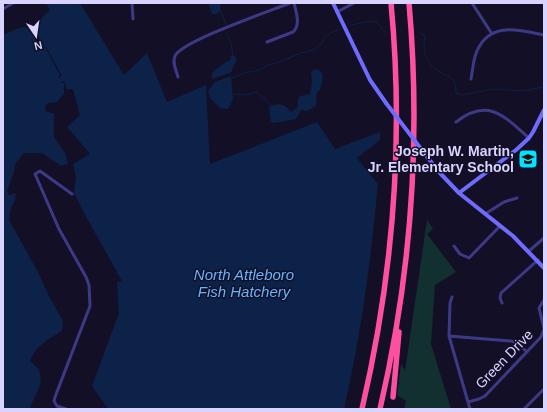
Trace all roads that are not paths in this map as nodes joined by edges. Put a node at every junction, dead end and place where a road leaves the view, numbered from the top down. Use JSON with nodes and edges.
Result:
{"nodes":[{"id":1,"x":13,"y":3,"type":"edge"},
{"id":2,"x":132,"y":3,"type":"edge"},
{"id":3,"x":290,"y":3,"type":"edge"},
{"id":4,"x":294,"y":3,"type":"edge"},
{"id":5,"x":333,"y":3,"type":"edge"},
{"id":6,"x":354,"y":3,"type":"edge"},
{"id":7,"x":391,"y":3,"type":"edge"},
{"id":8,"x":409,"y":3,"type":"edge"},
{"id":9,"x":472,"y":3,"type":"edge"},
{"id":10,"x":3,"y":9,"type":"edge"},
{"id":11,"x":337,"y":12,"type":"junction"},
{"id":12,"x":133,"y":19,"type":"dead end"},
{"id":13,"x":492,"y":34,"type":"junction"},
{"id":14,"x":544,"y":35,"type":"edge"},
{"id":15,"x":268,"y":42,"type":"dead end"},
{"id":16,"x":178,"y":76,"type":"dead end"},
{"id":17,"x":471,"y":79,"type":"dead end"},
{"id":18,"x":544,"y":110,"type":"edge"},
{"id":19,"x":456,"y":122,"type":"dead end"},
{"id":20,"x":528,"y":138,"type":"junction"},
{"id":21,"x":459,"y":193,"type":"junction"},
{"id":22,"x":72,"y":194,"type":"dead end"},
{"id":23,"x":517,"y":198,"type":"dead end"},
{"id":24,"x":485,"y":214,"type":"junction"},
{"id":25,"x":500,"y":226,"type":"junction"},
{"id":26,"x":544,"y":238,"type":"edge"},
{"id":27,"x":454,"y":246,"type":"dead end"},
{"id":28,"x":529,"y":251,"type":"junction"},
{"id":29,"x":538,"y":260,"type":"junction"},
{"id":30,"x":544,"y":268,"type":"edge"},
{"id":31,"x":403,"y":284,"type":"junction"},
{"id":32,"x":452,"y":297,"type":"dead end"},
{"id":33,"x":544,"y":300,"type":"edge"},
{"id":34,"x":502,"y":303,"type":"dead end"},
{"id":35,"x":449,"y":336,"type":"junction"},
{"id":36,"x":527,"y":352,"type":"junction"},
{"id":37,"x":544,"y":389,"type":"edge"},
{"id":38,"x":393,"y":397,"type":"dead end"},
{"id":39,"x":468,"y":402,"type":"junction"},
{"id":40,"x":527,"y":406,"type":"junction"},
{"id":41,"x":66,"y":409,"type":"edge"},
{"id":42,"x":362,"y":409,"type":"edge"},
{"id":43,"x":380,"y":409,"type":"edge"},
{"id":44,"x":470,"y":409,"type":"edge"},
{"id":45,"x":524,"y":409,"type":"edge"},
{"id":46,"x":530,"y":409,"type":"edge"}],
"edges":[{"from":1,"to":10,"type":"street"},
{"from":2,"to":12,"type":"street"},
{"from":3,"to":16,"type":"street"},
{"from":4,"to":15,"type":"street"},
{"from":5,"to":11,"type":"main road"},
{"from":6,"to":11,"type":"street"},
{"from":7,"to":42,"type":"highway"},
{"from":8,"to":31,"type":"highway"},
{"from":9,"to":13,"type":"street"},
{"from":11,"to":21,"type":"main road","bridge":true},
{"from":13,"to":14,"type":"street"},
{"from":13,"to":17,"type":"street"},
{"from":18,"to":20,"type":"main road"},
{"from":19,"to":20,"type":"street"},
{"from":20,"to":21,"type":"main road"},
{"from":21,"to":24,"type":"main road"},
{"from":22,"to":41,"type":"street"},
{"from":23,"to":24,"type":"street"},
{"from":24,"to":25,"type":"main road"},
{"from":25,"to":27,"type":"street"},
{"from":25,"to":28,"type":"main road"},
{"from":26,"to":28,"type":"street"},
{"from":28,"to":29,"type":"main road"},
{"from":29,"to":30,"type":"main road"},
{"from":29,"to":34,"type":"street"},
{"from":31,"to":38,"type":"highway"},
{"from":31,"to":43,"type":"highway"},
{"from":32,"to":35,"type":"street"},
{"from":33,"to":36,"type":"street","name":"Green Drive"},
{"from":35,"to":36,"type":"street"},
{"from":35,"to":39,"type":"street"},
{"from":36,"to":39,"type":"street","name":"Green Drive"},
{"from":37,"to":40,"type":"street"},
{"from":39,"to":44,"type":"street"},
{"from":40,"to":45,"type":"street"},
{"from":40,"to":46,"type":"street"}]}
